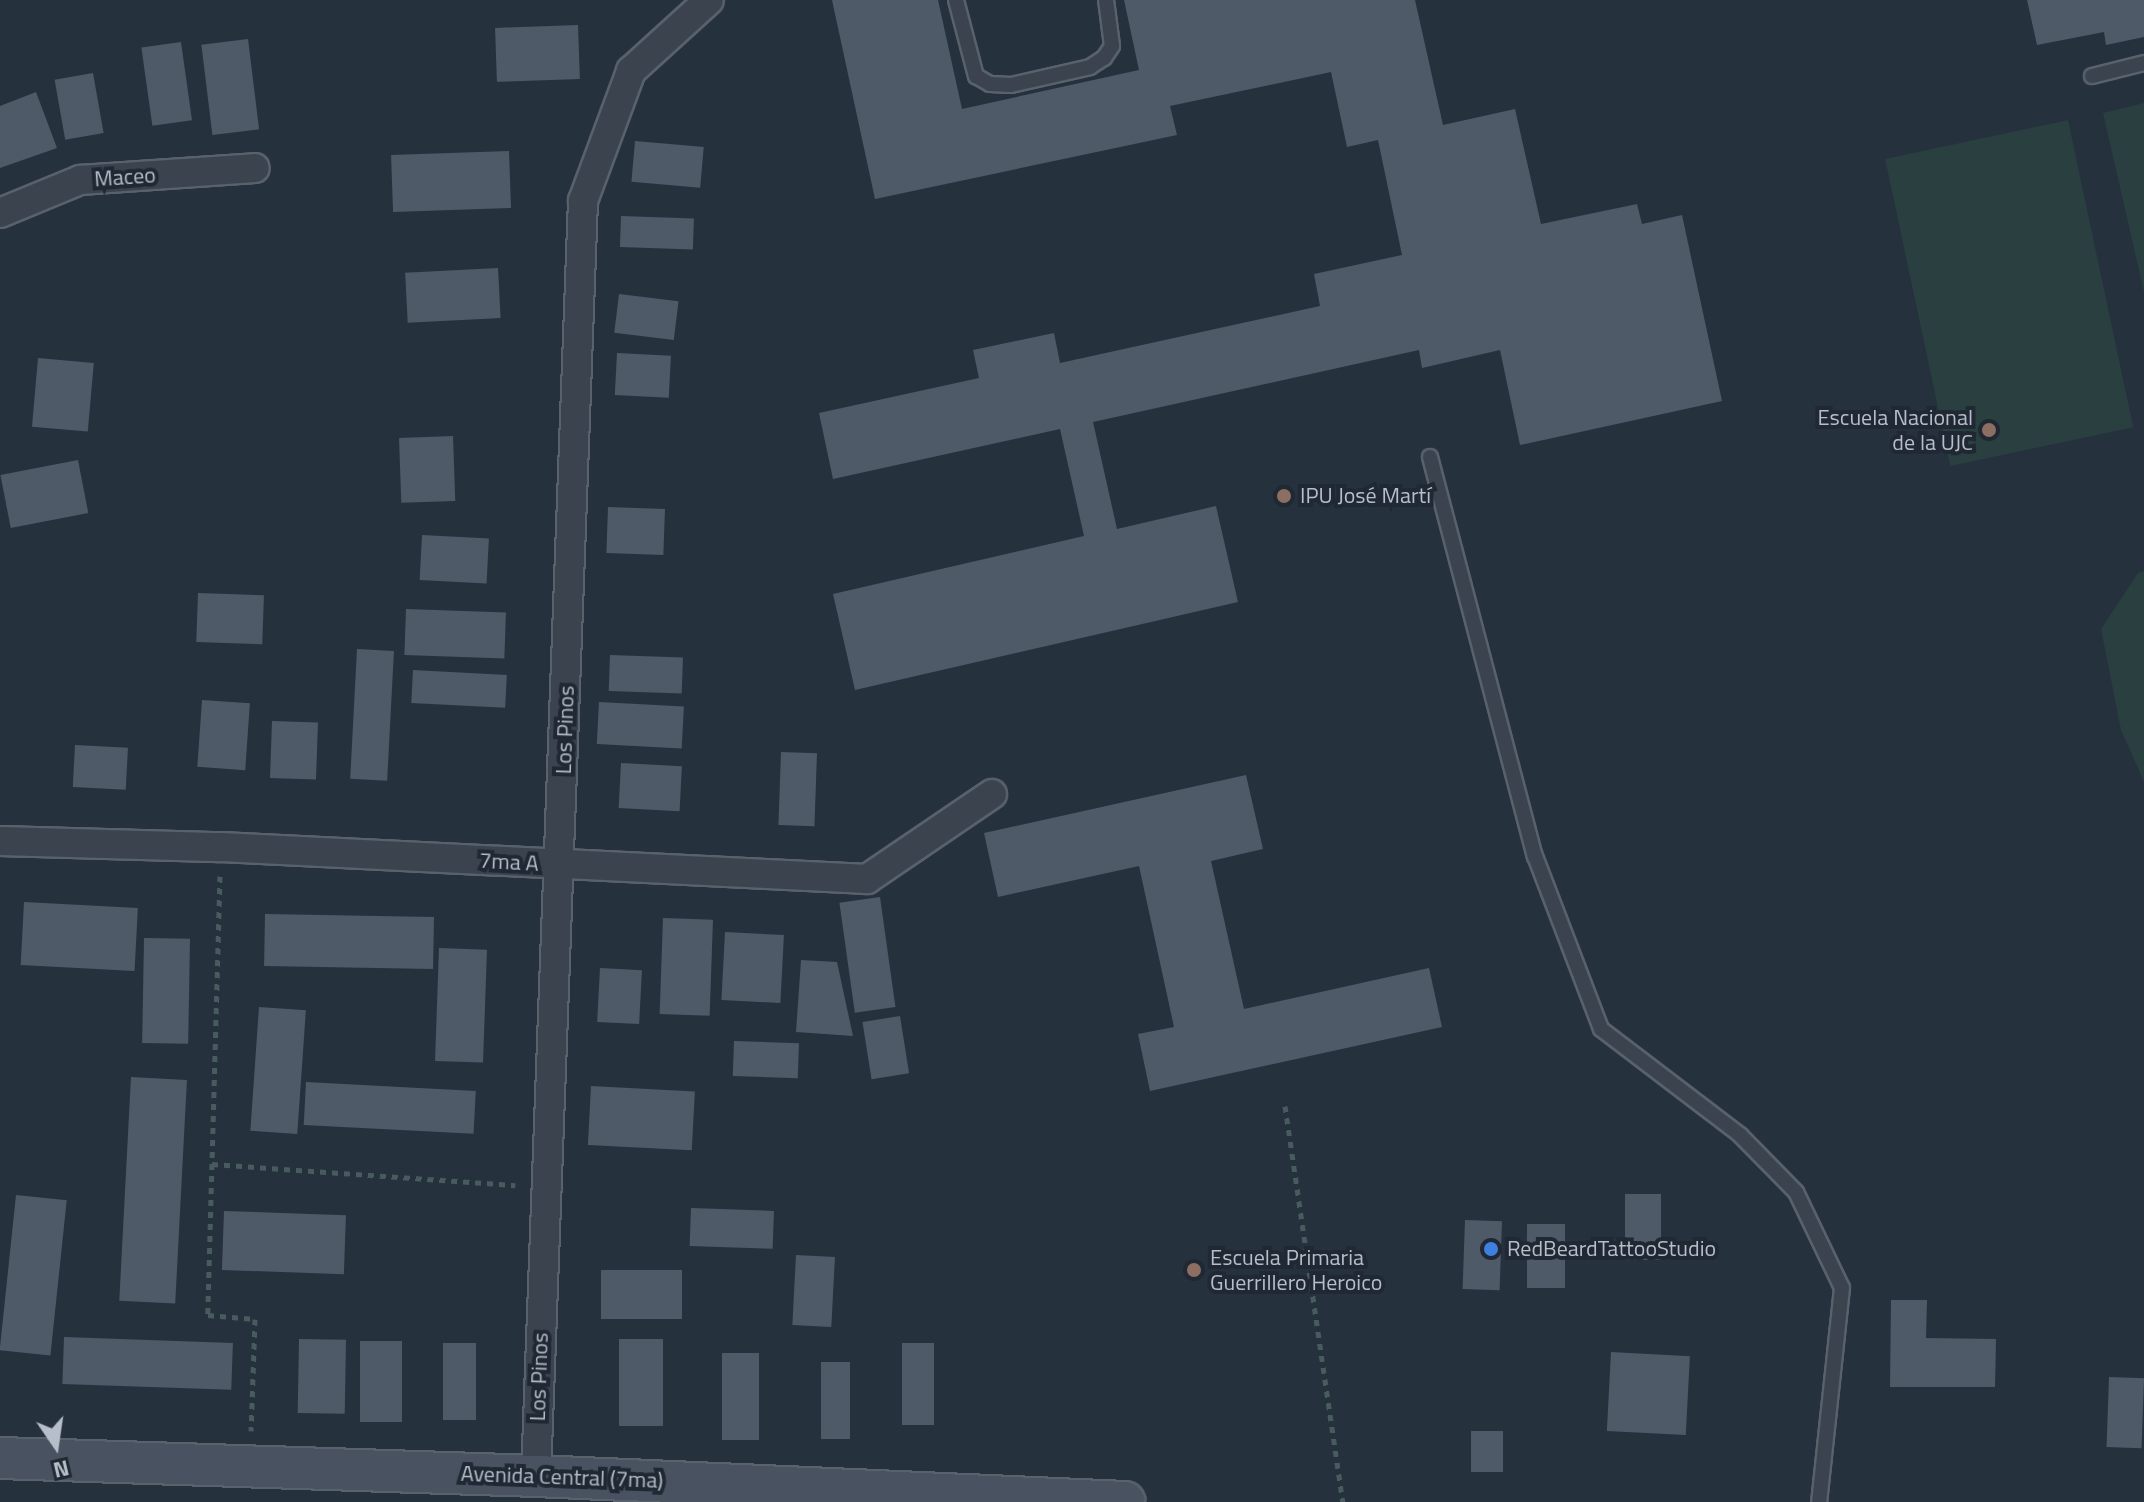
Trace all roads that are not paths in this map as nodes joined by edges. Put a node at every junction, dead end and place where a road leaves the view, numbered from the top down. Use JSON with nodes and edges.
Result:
{"nodes":[{"id":1,"x":709,"y":0,"type":"edge"},
{"id":2,"x":956,"y":0,"type":"edge"},
{"id":3,"x":1106,"y":0,"type":"edge"},
{"id":4,"x":2144,"y":63,"type":"edge"},
{"id":5,"x":2092,"y":76,"type":"dead end"},
{"id":6,"x":255,"y":168,"type":"dead end"},
{"id":7,"x":0,"y":213,"type":"edge"},
{"id":8,"x":1430,"y":457,"type":"dead end"},
{"id":9,"x":992,"y":794,"type":"dead end"},
{"id":10,"x":0,"y":841,"type":"edge"},
{"id":11,"x":560,"y":864,"type":"junction"},
{"id":12,"x":0,"y":1458,"type":"edge"},
{"id":13,"x":535,"y":1489,"type":"edge"},
{"id":14,"x":1124,"y":1502,"type":"edge"},
{"id":15,"x":1819,"y":1502,"type":"edge"}],
"edges":[{"from":1,"to":11,"type":"street","name":"Los Pinos"},
{"from":2,"to":3,"type":"lane"},
{"from":4,"to":5,"type":"lane"},
{"from":6,"to":7,"type":"street","name":"Maceo"},
{"from":8,"to":15,"type":"lane"},
{"from":9,"to":11,"type":"street","name":"7ma A"},
{"from":10,"to":11,"type":"street","name":"7ma A"},
{"from":11,"to":13,"type":"street","name":"Los Pinos"},
{"from":12,"to":13,"type":"main road","name":"Avenida Central (7ma)"},
{"from":13,"to":14,"type":"main road","name":"Avenida Central (7ma)"}]}
